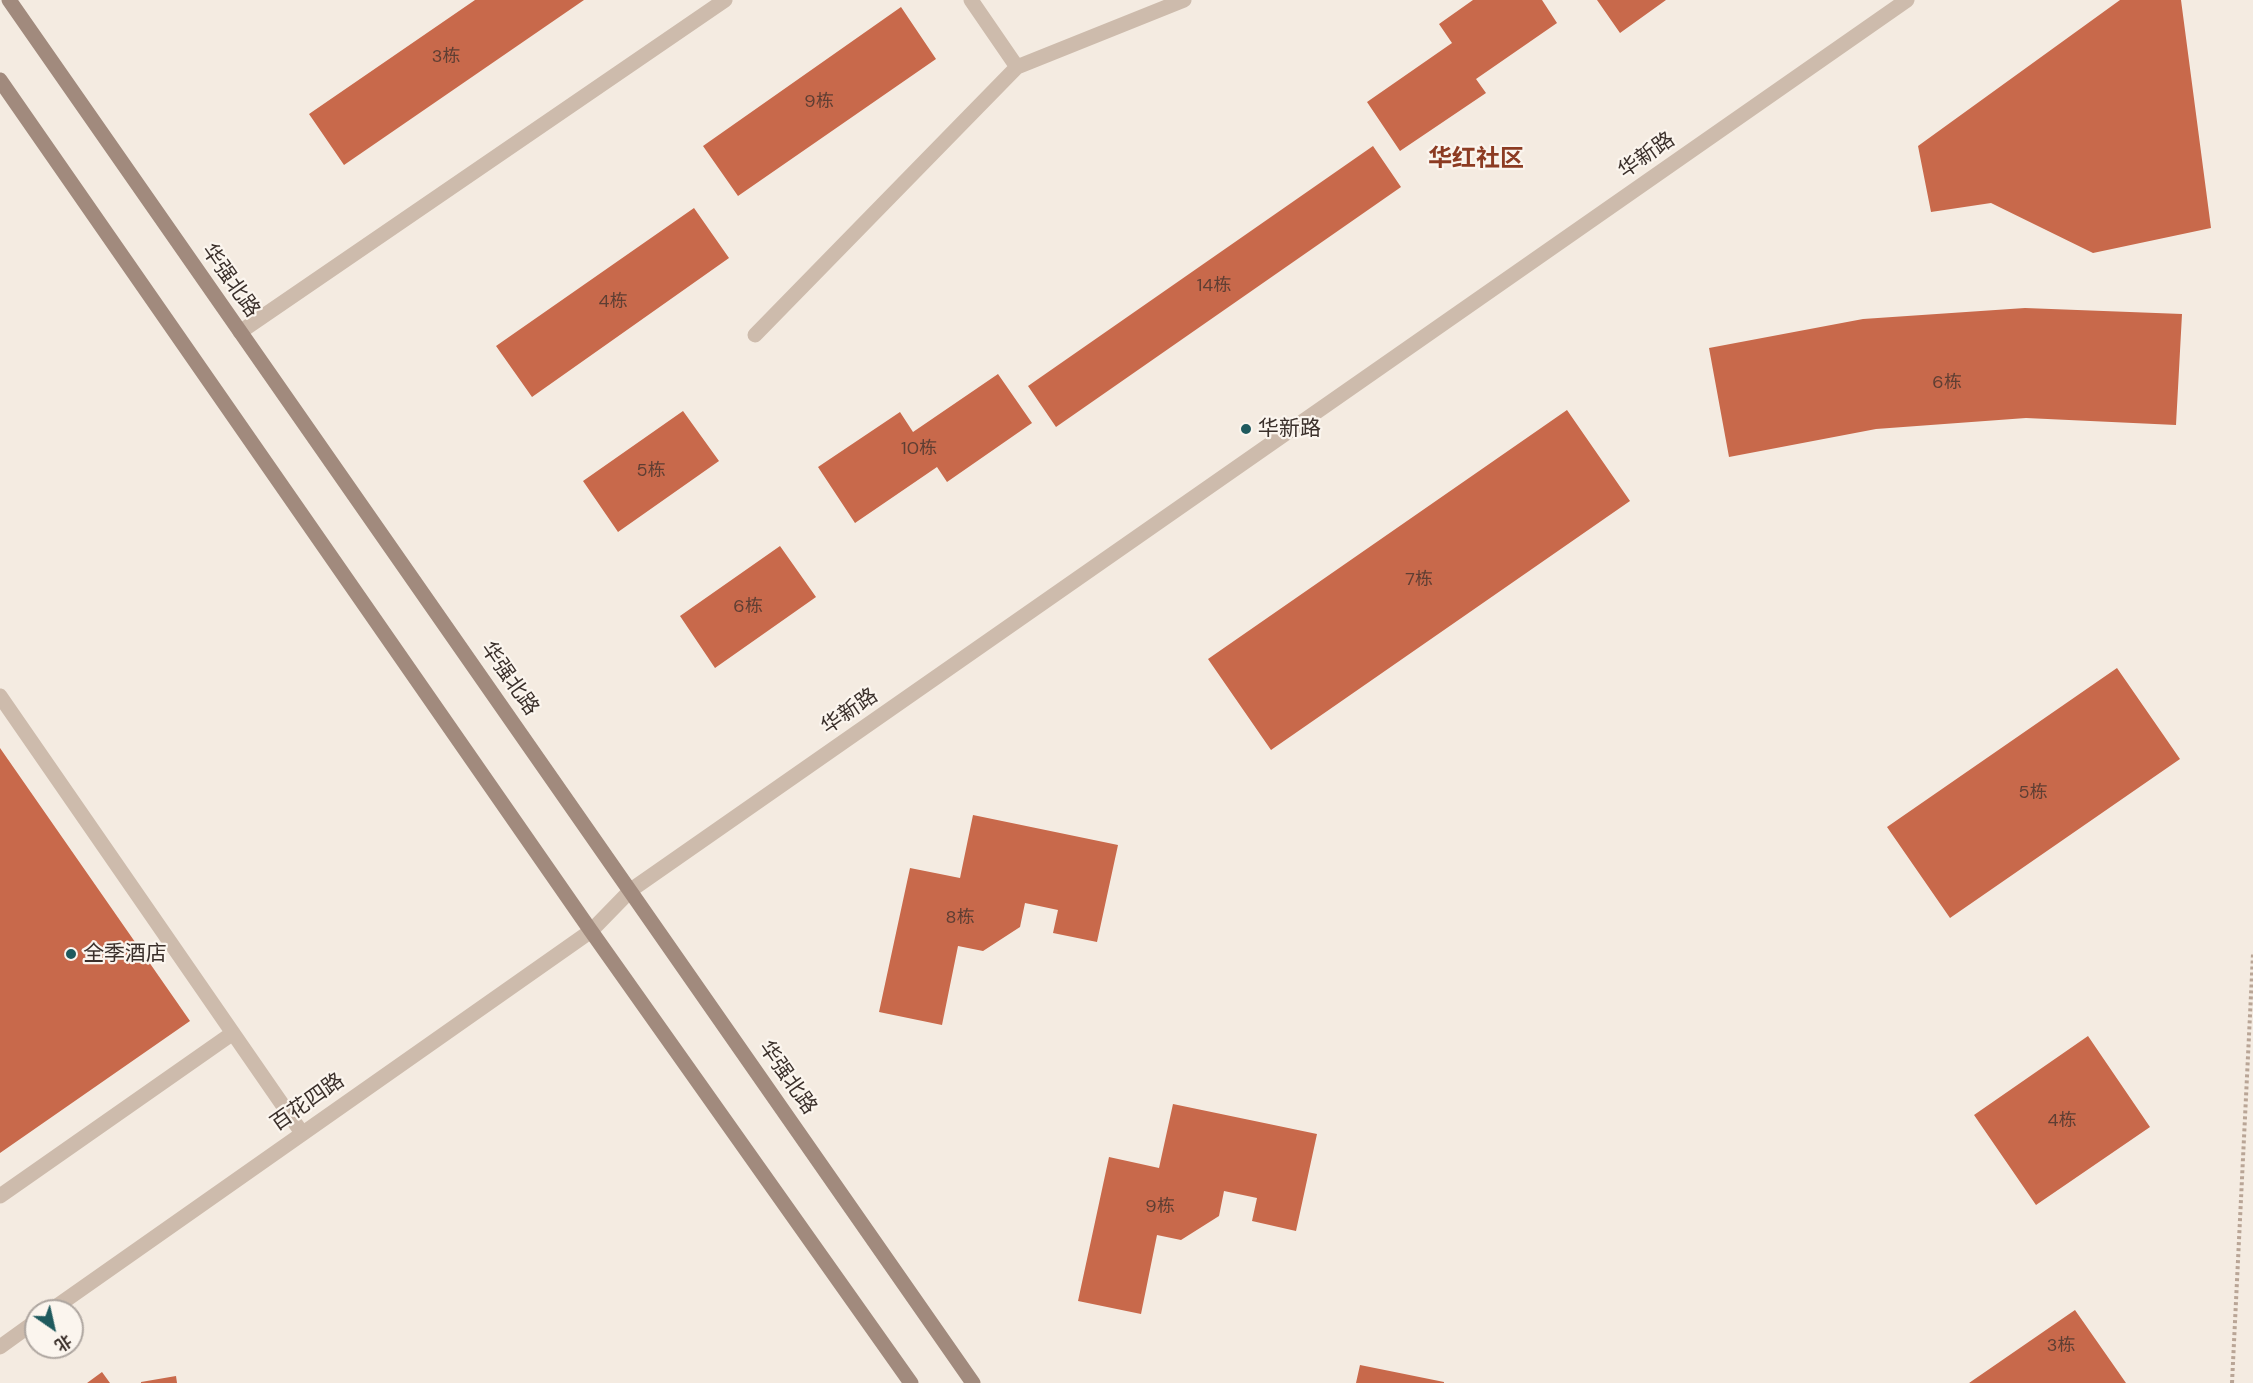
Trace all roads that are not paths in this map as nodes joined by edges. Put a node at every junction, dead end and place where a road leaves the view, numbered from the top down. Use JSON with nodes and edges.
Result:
{"nodes":[{"id":1,"x":9,"y":0,"type":"edge"},
{"id":2,"x":725,"y":0,"type":"edge"},
{"id":3,"x":971,"y":0,"type":"edge"},
{"id":4,"x":1184,"y":0,"type":"edge"},
{"id":5,"x":1907,"y":0,"type":"edge"},
{"id":6,"x":1017,"y":68,"type":"junction"},
{"id":7,"x":0,"y":80,"type":"edge"},
{"id":8,"x":240,"y":332,"type":"junction"},
{"id":9,"x":756,"y":335,"type":"dead end"},
{"id":10,"x":0,"y":696,"type":"edge"},
{"id":11,"x":631,"y":891,"type":"junction"},
{"id":12,"x":591,"y":931,"type":"junction"},
{"id":13,"x":233,"y":1033,"type":"junction"},
{"id":14,"x":302,"y":1133,"type":"junction"},
{"id":15,"x":0,"y":1196,"type":"edge"},
{"id":16,"x":67,"y":1299,"type":"edge"},
{"id":17,"x":24,"y":1330,"type":"edge"},
{"id":18,"x":0,"y":1347,"type":"edge"},
{"id":19,"x":911,"y":1383,"type":"edge"},
{"id":20,"x":973,"y":1383,"type":"edge"}],
"edges":[{"from":1,"to":8,"type":"main road","name":"华强北路"},
{"from":2,"to":8,"type":"street"},
{"from":3,"to":6,"type":"street"},
{"from":4,"to":6,"type":"street"},
{"from":5,"to":11,"type":"street","name":"华新路"},
{"from":6,"to":9,"type":"street"},
{"from":7,"to":12,"type":"main road"},
{"from":8,"to":11,"type":"main road","name":"华强北路"},
{"from":10,"to":13,"type":"street"},
{"from":11,"to":12,"type":"street","name":"华新路"},
{"from":11,"to":20,"type":"main road","name":"华强北路"},
{"from":12,"to":14,"type":"street","name":"百花四路"},
{"from":12,"to":19,"type":"main road"},
{"from":13,"to":14,"type":"street"},
{"from":13,"to":15,"type":"street"},
{"from":14,"to":16,"type":"street","name":"百花四路"},
{"from":17,"to":18,"type":"street"}]}
